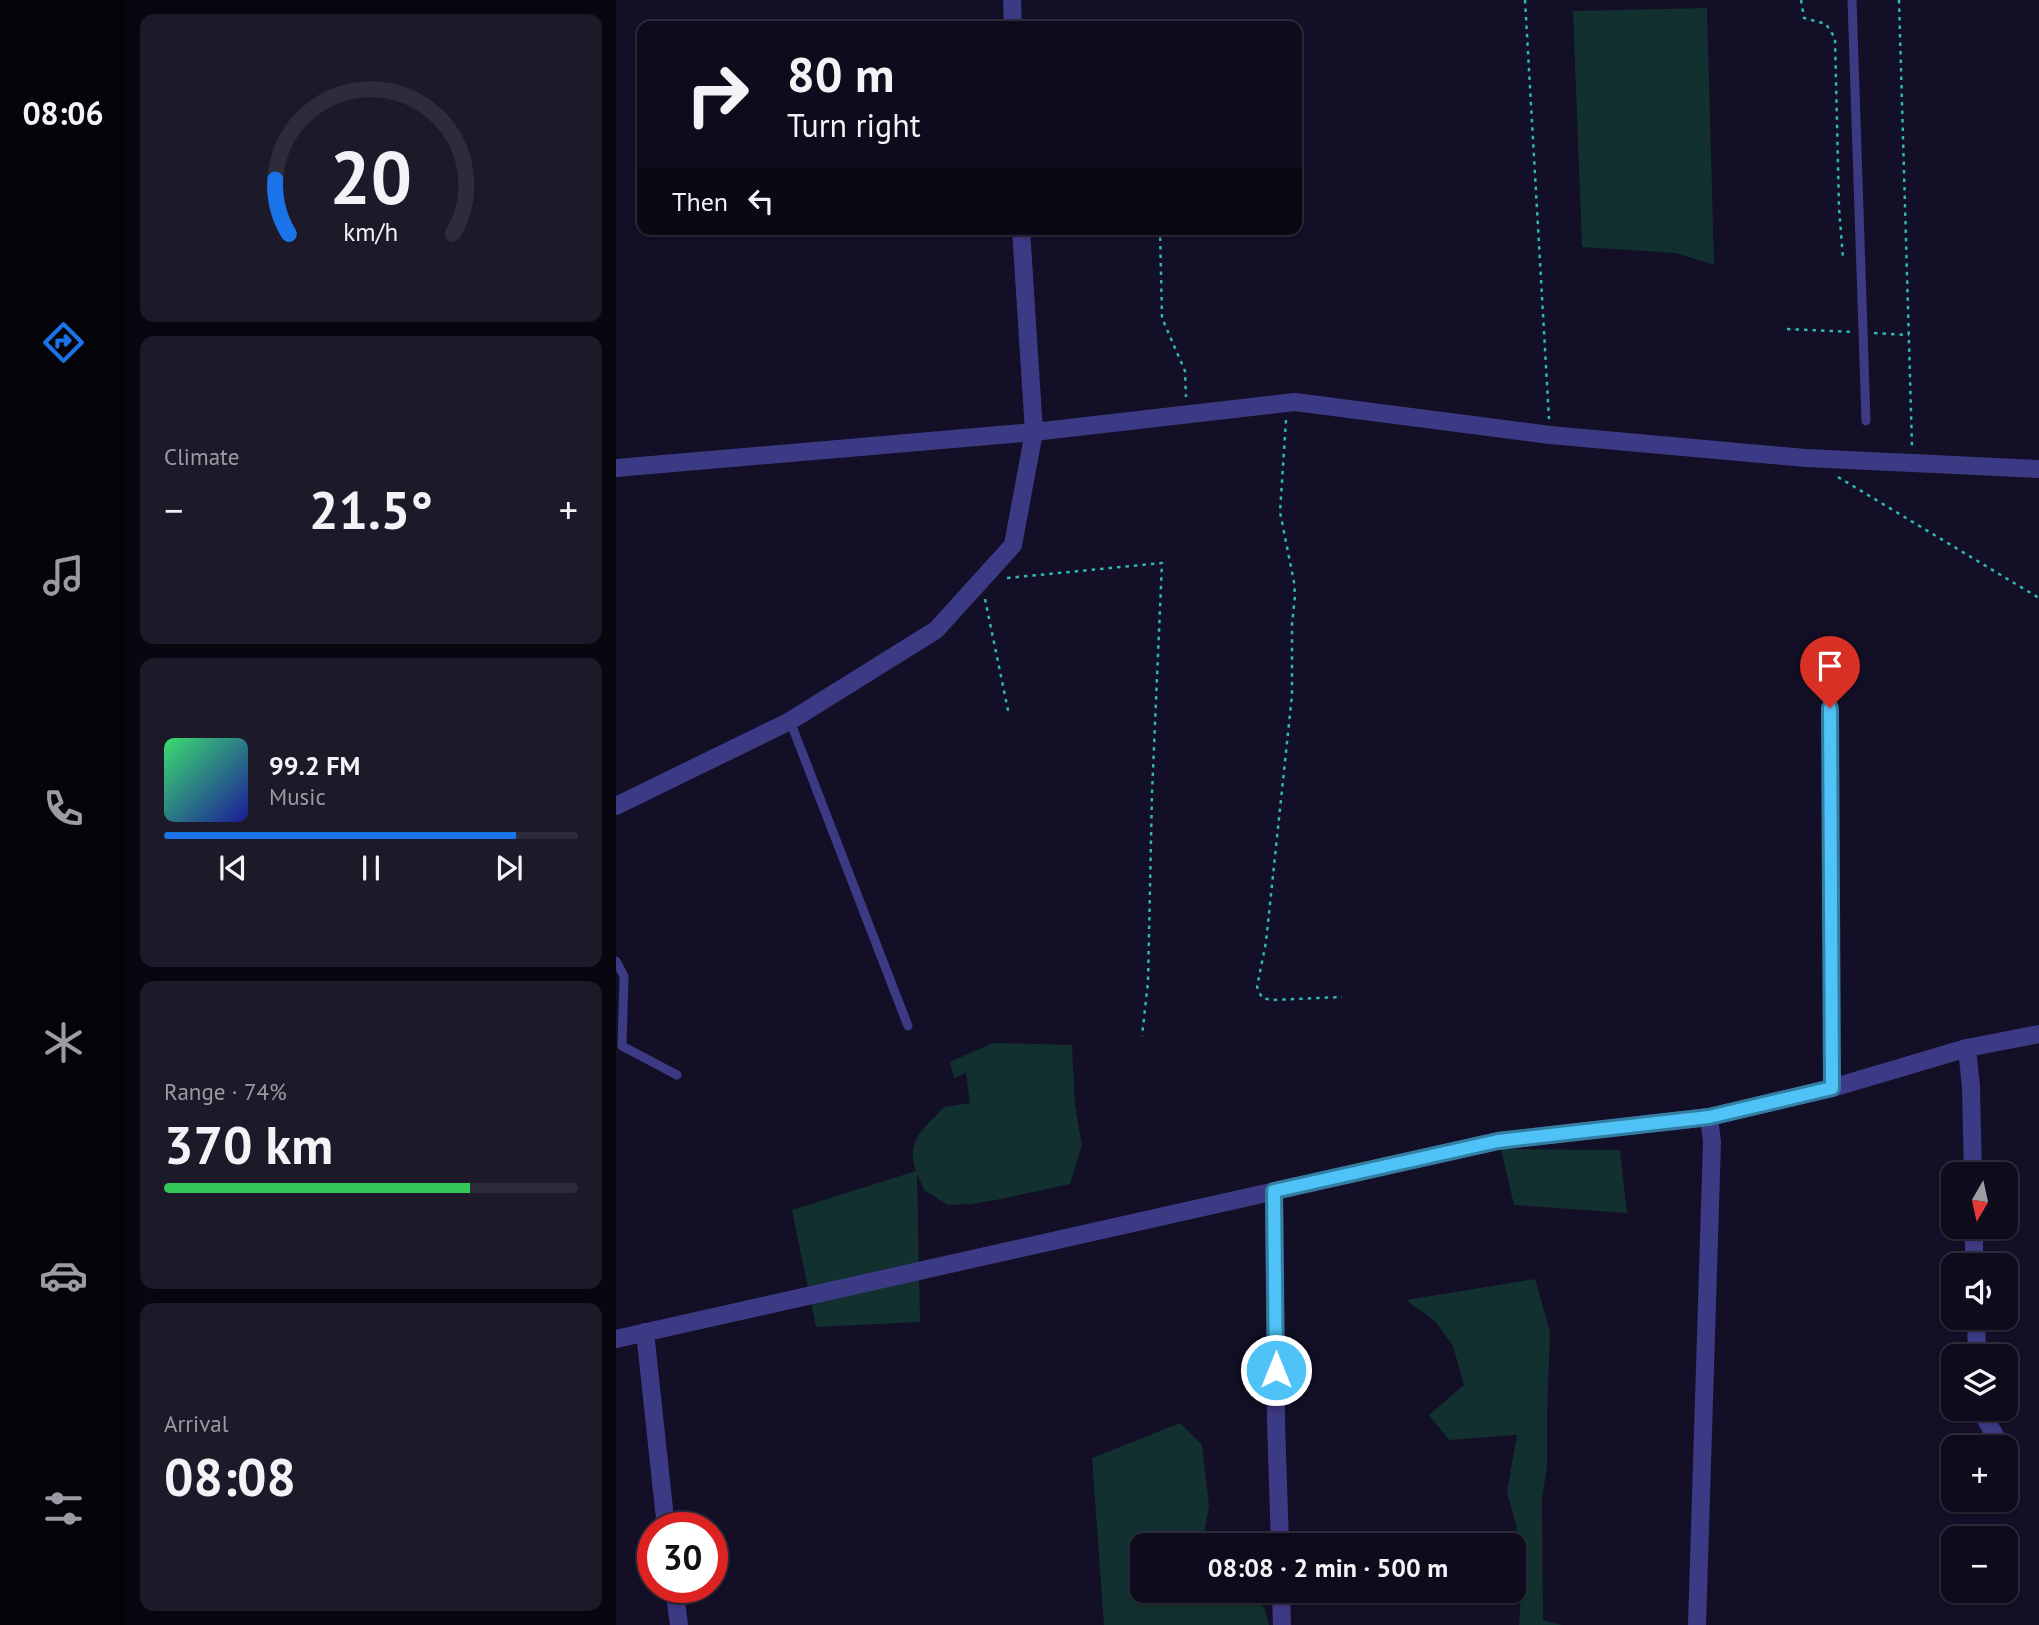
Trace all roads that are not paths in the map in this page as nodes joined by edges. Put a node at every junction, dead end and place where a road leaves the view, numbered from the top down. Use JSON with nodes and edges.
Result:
{"nodes":[{"id":1,"x":1012,"y":0,"type":"edge"},
{"id":2,"x":1852,"y":0,"type":"edge"},
{"id":3,"x":1013,"y":21,"type":"edge"},
{"id":4,"x":1021,"y":235,"type":"edge"},
{"id":5,"x":1866,"y":421,"type":"dead end"},
{"id":6,"x":1034,"y":432,"type":"junction"},
{"id":7,"x":616,"y":468,"type":"edge"},
{"id":8,"x":2039,"y":469,"type":"edge"},
{"id":9,"x":1830,"y":708,"type":"dead end"},
{"id":10,"x":790,"y":721,"type":"junction"},
{"id":11,"x":616,"y":806,"type":"edge"},
{"id":12,"x":616,"y":961,"type":"edge"},
{"id":13,"x":908,"y":1026,"type":"dead end"},
{"id":14,"x":2039,"y":1034,"type":"edge"},
{"id":15,"x":1967,"y":1048,"type":"junction"},
{"id":16,"x":677,"y":1074,"type":"dead end"},
{"id":17,"x":1832,"y":1088,"type":"junction"},
{"id":18,"x":1709,"y":1117,"type":"junction"},
{"id":19,"x":1973,"y":1162,"type":"edge"},
{"id":20,"x":1274,"y":1191,"type":"junction"},
{"id":21,"x":645,"y":1332,"type":"junction"},
{"id":22,"x":616,"y":1339,"type":"edge"},
{"id":23,"x":664,"y":1512,"type":"edge"},
{"id":24,"x":1280,"y":1533,"type":"edge"},
{"id":25,"x":676,"y":1603,"type":"edge"},
{"id":26,"x":1281,"y":1603,"type":"edge"},
{"id":27,"x":679,"y":1625,"type":"edge"},
{"id":28,"x":1282,"y":1625,"type":"edge"},
{"id":29,"x":1697,"y":1625,"type":"edge"}],
"edges":[{"from":1,"to":3,"type":"street"},
{"from":2,"to":5,"type":"lane"},
{"from":4,"to":6,"type":"street"},
{"from":6,"to":7,"type":"street"},
{"from":6,"to":8,"type":"street"},
{"from":6,"to":10,"type":"street"},
{"from":9,"to":17,"type":"lane"},
{"from":10,"to":11,"type":"street"},
{"from":10,"to":13,"type":"lane"},
{"from":12,"to":16,"type":"lane"},
{"from":14,"to":15,"type":"street"},
{"from":15,"to":17,"type":"street"},
{"from":15,"to":19,"type":"street"},
{"from":17,"to":18,"type":"street"},
{"from":18,"to":20,"type":"street"},
{"from":18,"to":29,"type":"street"},
{"from":20,"to":21,"type":"street"},
{"from":20,"to":24,"type":"street"},
{"from":21,"to":22,"type":"street"},
{"from":21,"to":23,"type":"street"},
{"from":25,"to":27,"type":"street"},
{"from":26,"to":28,"type":"street"}]}
